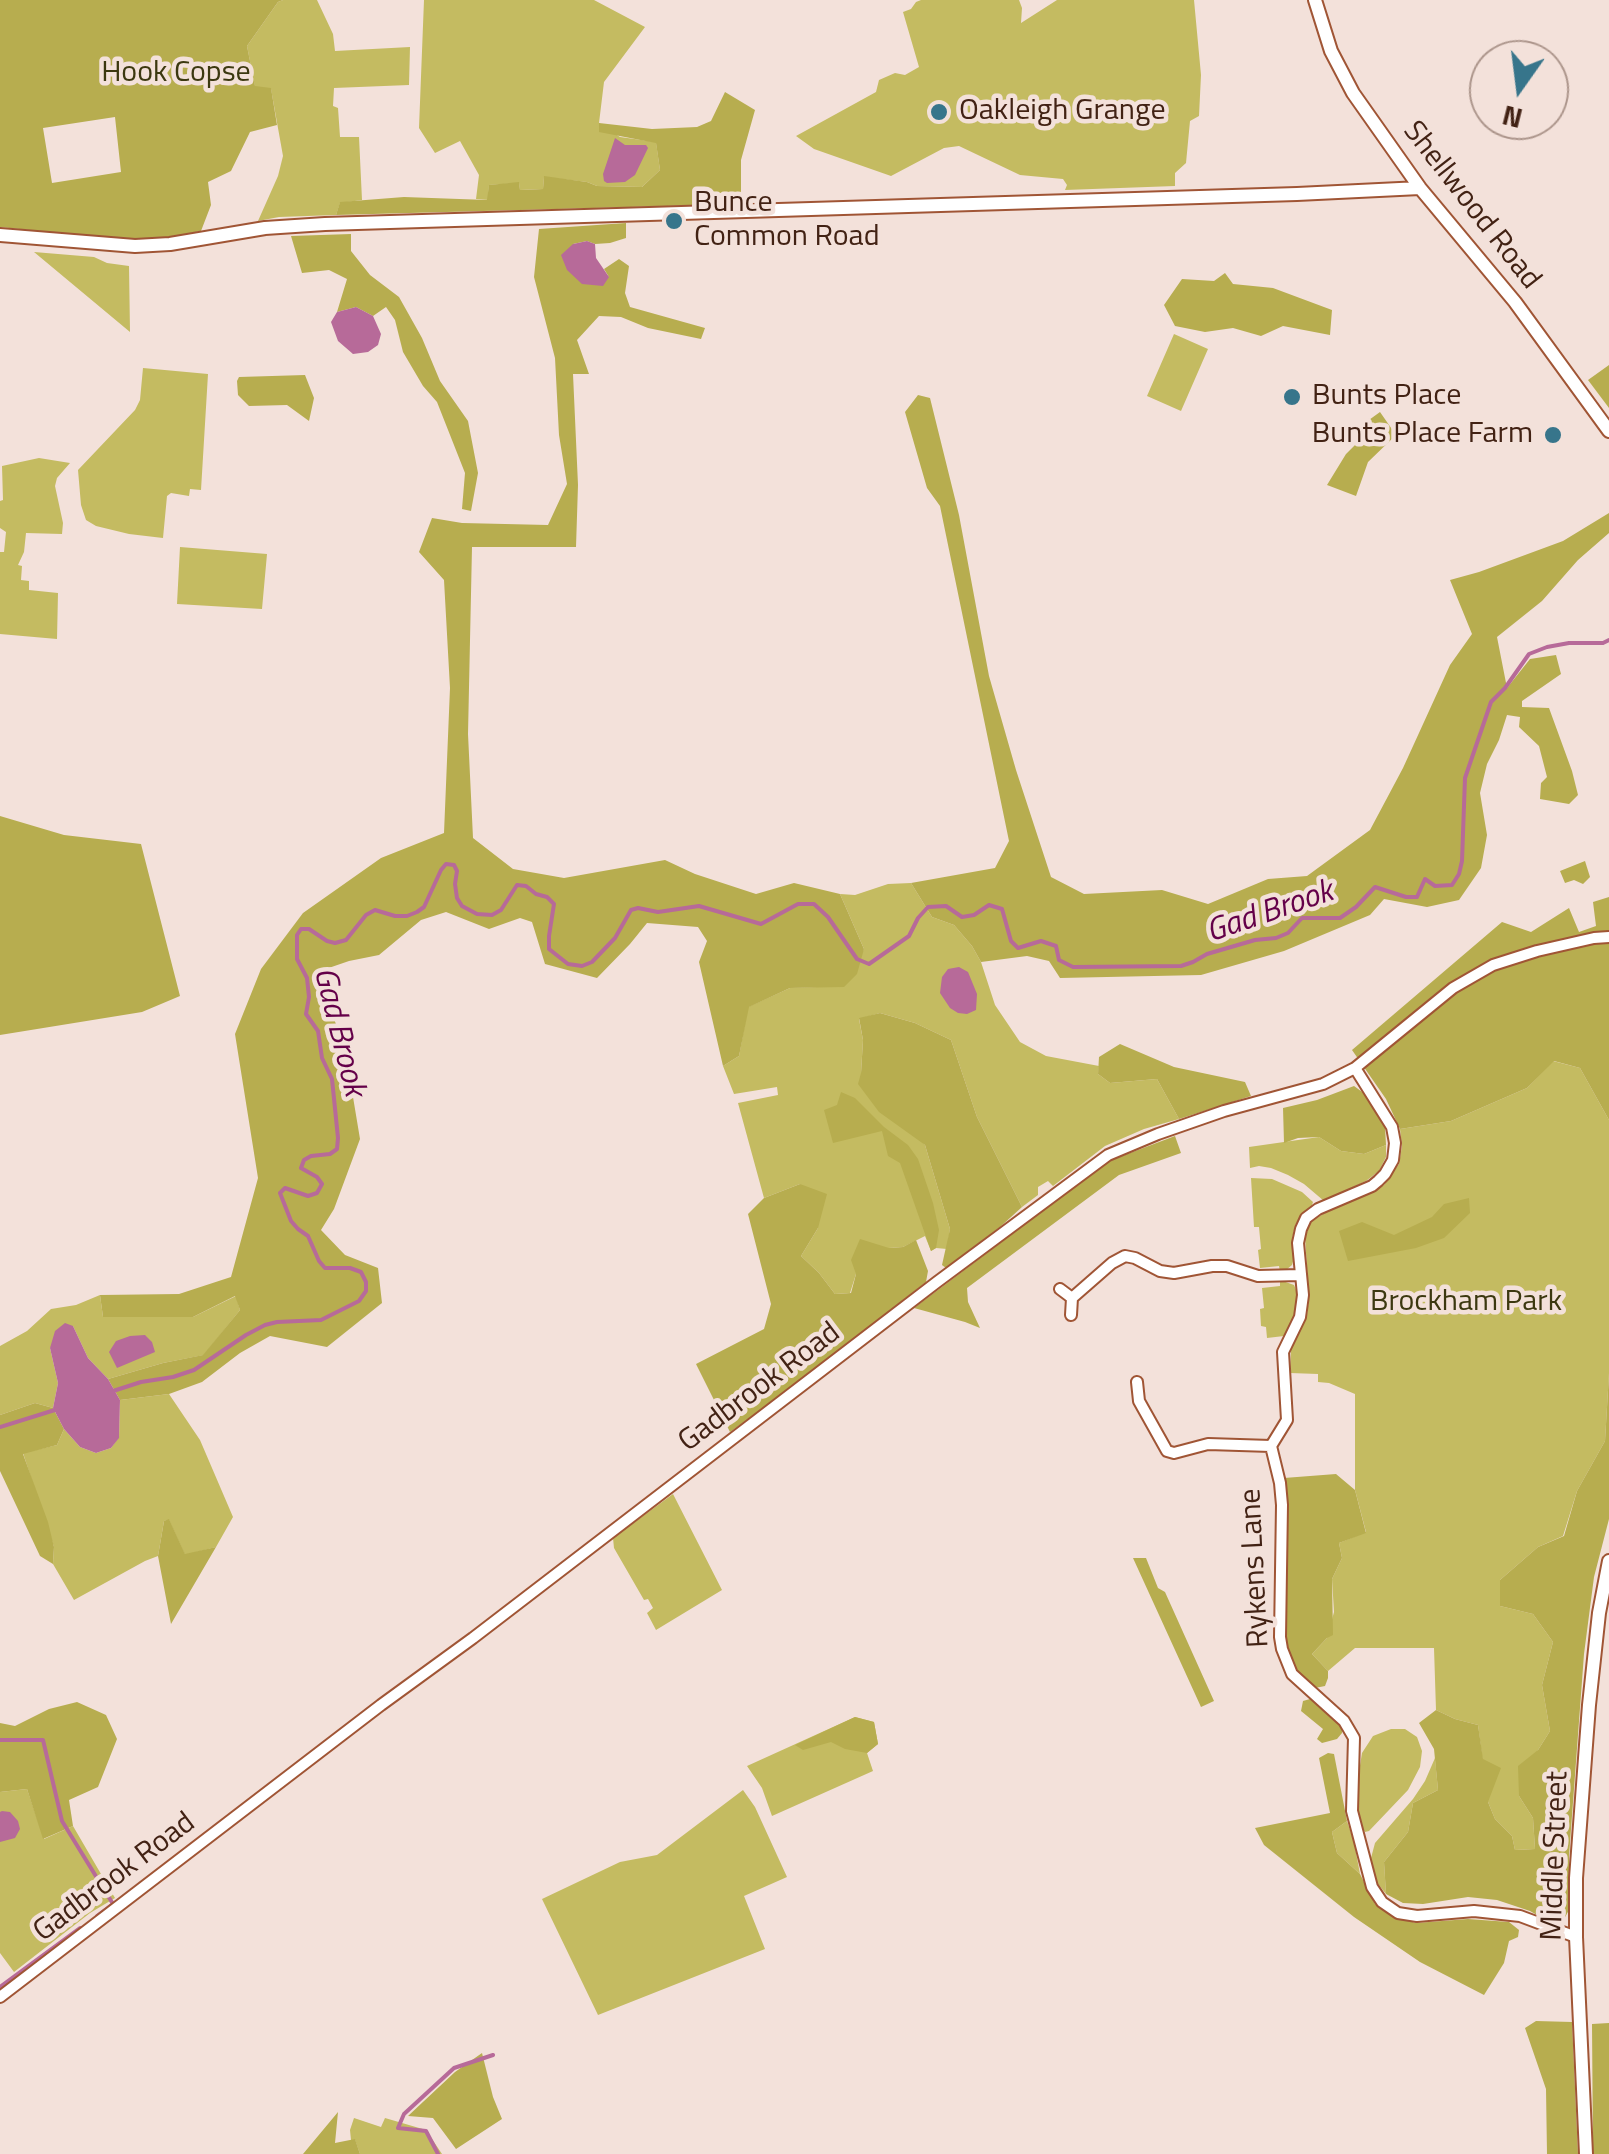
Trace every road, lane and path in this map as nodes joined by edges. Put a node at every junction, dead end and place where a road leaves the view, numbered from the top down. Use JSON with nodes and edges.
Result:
{"nodes":[{"id":1,"x":1316,"y":0,"type":"edge"},
{"id":2,"x":1420,"y":188,"type":"junction"},
{"id":3,"x":0,"y":235,"type":"edge"},
{"id":4,"x":1609,"y":430,"type":"edge"},
{"id":5,"x":1609,"y":937,"type":"edge"},
{"id":6,"x":1354,"y":1068,"type":"junction"},
{"id":7,"x":1300,"y":1276,"type":"junction"},
{"id":8,"x":1060,"y":1289,"type":"dead end"},
{"id":9,"x":1072,"y":1298,"type":"junction"},
{"id":10,"x":1072,"y":1314,"type":"dead end"},
{"id":11,"x":1137,"y":1382,"type":"dead end"},
{"id":12,"x":1271,"y":1446,"type":"junction"},
{"id":13,"x":1609,"y":1561,"type":"edge"},
{"id":14,"x":1576,"y":1938,"type":"junction"},
{"id":15,"x":0,"y":1997,"type":"edge"},
{"id":16,"x":1586,"y":2154,"type":"edge"}],
"edges":[{"from":1,"to":2,"type":"street","name":"Shellwood Road"},
{"from":2,"to":3,"type":"street"},
{"from":2,"to":4,"type":"street","name":"Shellwood Road"},
{"from":5,"to":6,"type":"street","name":"Gadbrook Road"},
{"from":6,"to":7,"type":"street","name":"Rykens Lane"},
{"from":6,"to":15,"type":"street","name":"Gadbrook Road"},
{"from":7,"to":9,"type":"street"},
{"from":7,"to":12,"type":"street","name":"Rykens Lane"},
{"from":8,"to":9,"type":"street"},
{"from":9,"to":10,"type":"street"},
{"from":11,"to":12,"type":"street"},
{"from":12,"to":14,"type":"street","name":"Rykens Lane"},
{"from":13,"to":14,"type":"street","name":"Middle Street"},
{"from":14,"to":16,"type":"street","name":"Middle Street"}]}
